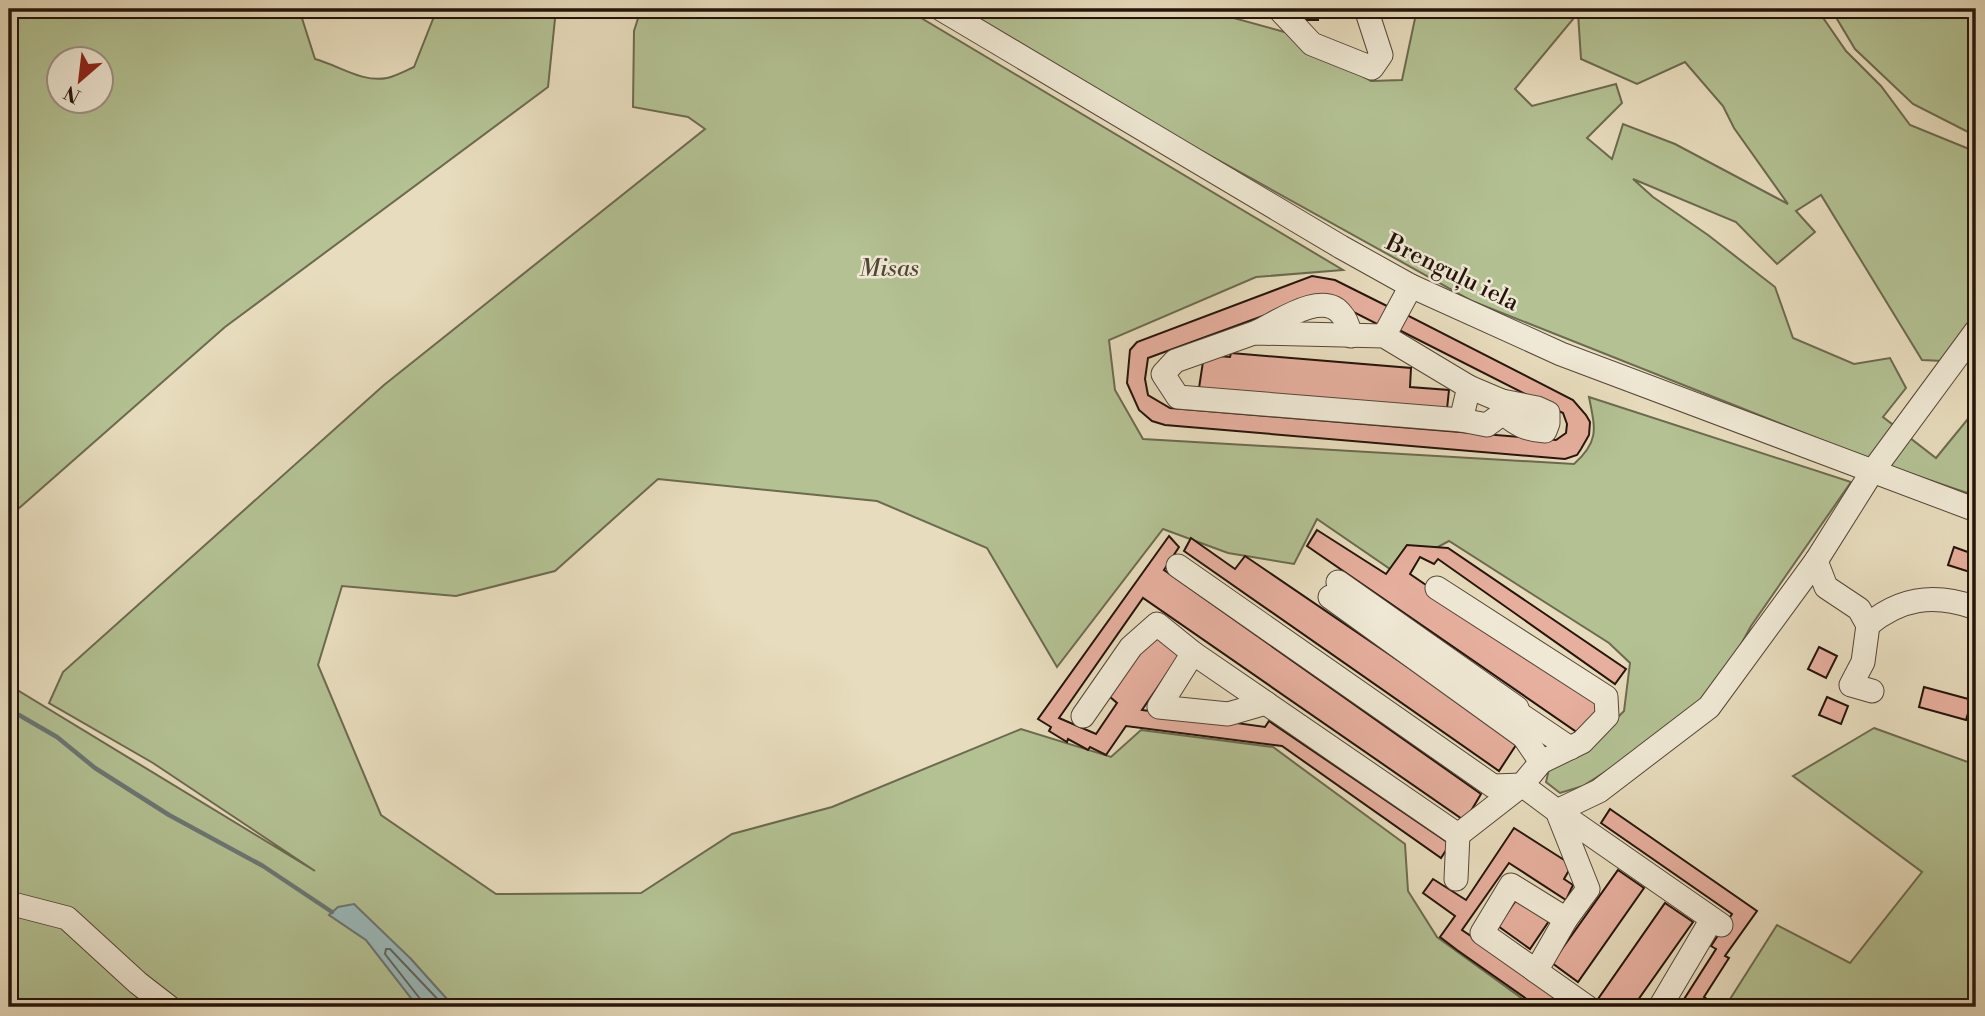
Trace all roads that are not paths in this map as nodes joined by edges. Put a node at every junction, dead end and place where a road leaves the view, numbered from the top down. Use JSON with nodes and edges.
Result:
{"nodes":[{"id":1,"x":1279,"y":9,"type":"edge"},
{"id":2,"x":1366,"y":9,"type":"edge"},
{"id":3,"x":953,"y":11,"type":"edge"},
{"id":4,"x":1411,"y":286,"type":"junction"},
{"id":5,"x":1976,"y":331,"type":"edge"},
{"id":6,"x":1384,"y":336,"type":"junction"},
{"id":7,"x":1469,"y":387,"type":"junction"},
{"id":8,"x":1461,"y":420,"type":"junction"},
{"id":9,"x":1872,"y":472,"type":"junction"},
{"id":10,"x":1976,"y":510,"type":"edge"},
{"id":11,"x":1816,"y":561,"type":"junction"},
{"id":12,"x":1178,"y":566,"type":"dead end"},
{"id":13,"x":1437,"y":588,"type":"dead end"},
{"id":14,"x":1973,"y":607,"type":"dead end"},
{"id":15,"x":1868,"y":625,"type":"junction"},
{"id":16,"x":1193,"y":653,"type":"junction"},
{"id":17,"x":1872,"y":691,"type":"dead end"},
{"id":18,"x":1266,"y":703,"type":"junction"},
{"id":19,"x":1518,"y":713,"type":"junction"},
{"id":20,"x":1083,"y":716,"type":"dead end"},
{"id":21,"x":1524,"y":737,"type":"junction"},
{"id":22,"x":1570,"y":748,"type":"junction"},
{"id":23,"x":1541,"y":762,"type":"junction"},
{"id":24,"x":1522,"y":785,"type":"junction"},
{"id":25,"x":1557,"y":811,"type":"junction"},
{"id":26,"x":1458,"y":835,"type":"junction"},
{"id":27,"x":1456,"y":879,"type":"dead end"},
{"id":28,"x":9,"y":903,"type":"edge"},
{"id":29,"x":1566,"y":919,"type":"junction"},
{"id":30,"x":1536,"y":971,"type":"junction"},
{"id":31,"x":169,"y":1007,"type":"edge"},
{"id":32,"x":1587,"y":1007,"type":"edge"},
{"id":33,"x":1660,"y":1007,"type":"edge"}],
"edges":[{"from":1,"to":2,"type":"street"},
{"from":3,"to":4,"type":"street","name":"Brenguļu iela"},
{"from":4,"to":6,"type":"street"},
{"from":4,"to":9,"type":"street","name":"Brenguļu iela"},
{"from":5,"to":9,"type":"street"},
{"from":6,"to":7,"type":"street"},
{"from":6,"to":8,"type":"street"},
{"from":7,"to":8,"type":"street"},
{"from":7,"to":8,"type":"street"},
{"from":9,"to":10,"type":"street","name":"Brenguļu iela"},
{"from":9,"to":11,"type":"street"},
{"from":11,"to":15,"type":"street"},
{"from":11,"to":25,"type":"street"},
{"from":12,"to":24,"type":"street"},
{"from":13,"to":22,"type":"street"},
{"from":14,"to":15,"type":"street"},
{"from":15,"to":17,"type":"street"},
{"from":16,"to":18,"type":"street"},
{"from":16,"to":18,"type":"street"},
{"from":16,"to":20,"type":"street"},
{"from":18,"to":26,"type":"street"},
{"from":19,"to":21,"type":"street"},
{"from":19,"to":21,"type":"street"},
{"from":19,"to":22,"type":"street"},
{"from":21,"to":23,"type":"street"},
{"from":22,"to":23,"type":"street"},
{"from":23,"to":24,"type":"street"},
{"from":24,"to":25,"type":"street"},
{"from":24,"to":26,"type":"street"},
{"from":25,"to":29,"type":"street"},
{"from":25,"to":33,"type":"street"},
{"from":26,"to":27,"type":"street"},
{"from":28,"to":31,"type":"street"},
{"from":29,"to":30,"type":"street"},
{"from":29,"to":30,"type":"street"},
{"from":30,"to":32,"type":"street"}]}
